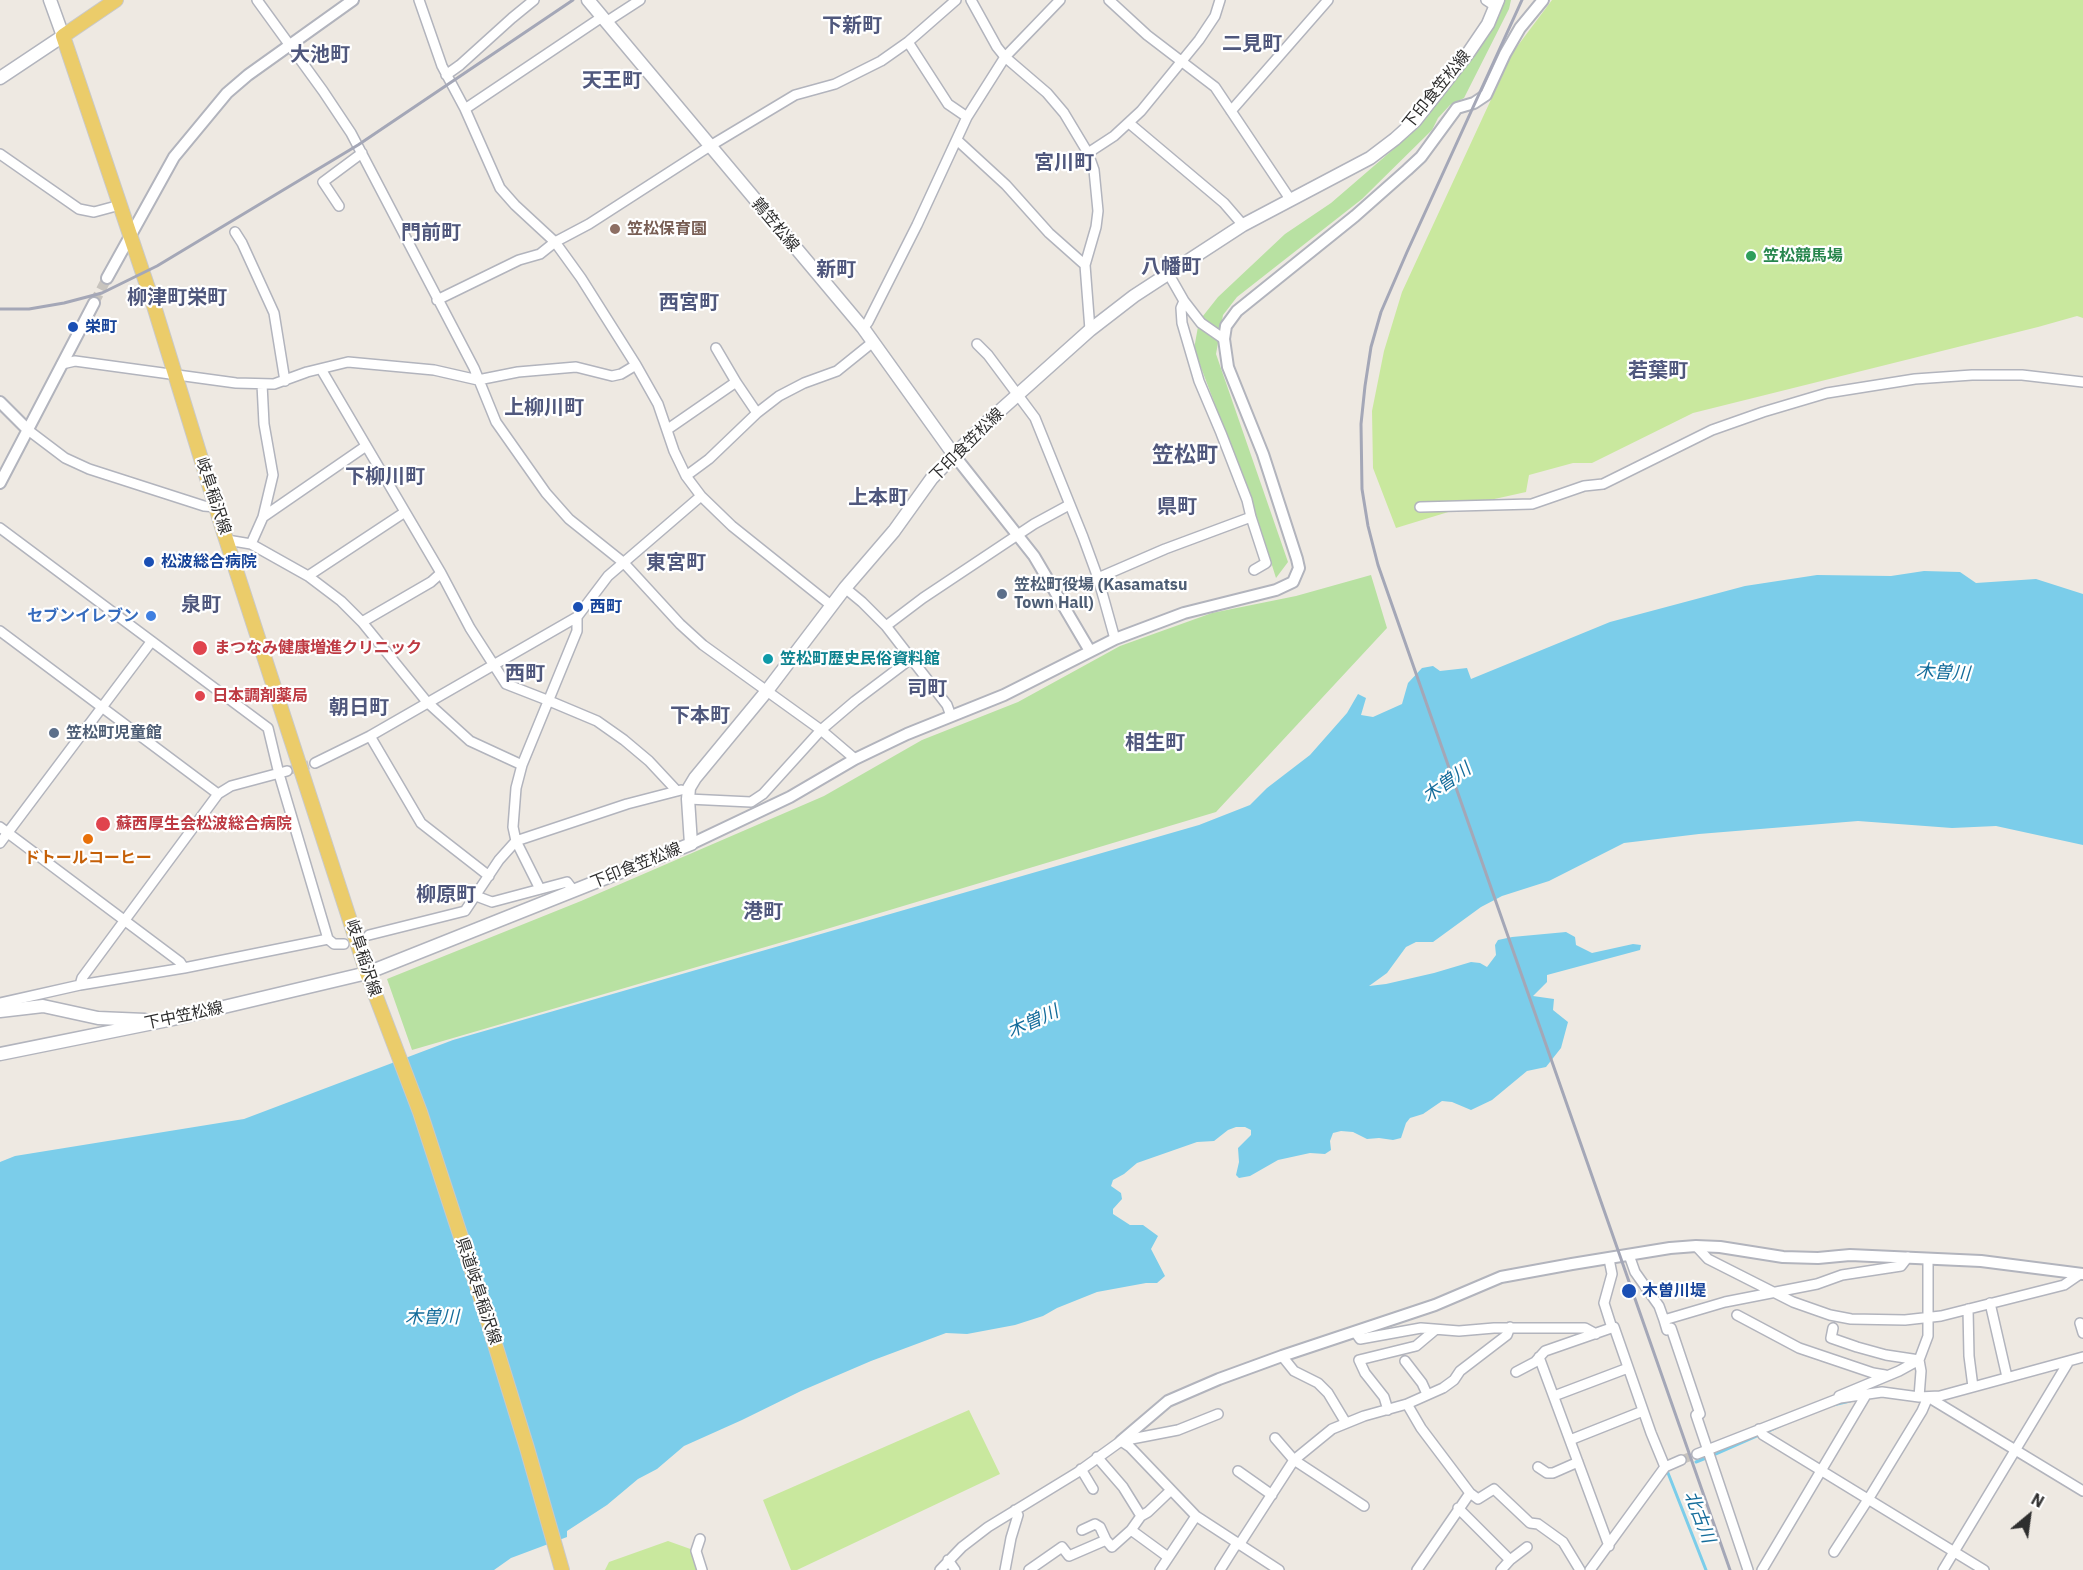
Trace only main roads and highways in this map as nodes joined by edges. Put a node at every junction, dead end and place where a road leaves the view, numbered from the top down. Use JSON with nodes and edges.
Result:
{"nodes":[{"id":1,"x":50,"y":0,"type":"edge"},
{"id":2,"x":116,"y":0,"type":"edge"},
{"id":3,"x":588,"y":0,"type":"edge"},
{"id":4,"x":1493,"y":2,"type":"edge"},
{"id":5,"x":63,"y":36,"type":"junction"},
{"id":6,"x":0,"y":78,"type":"edge"},
{"id":7,"x":954,"y":455,"type":"junction"},
{"id":8,"x":367,"y":973,"type":"junction"},
{"id":9,"x":0,"y":1011,"type":"edge"},
{"id":10,"x":383,"y":1017,"type":"joint"},
{"id":11,"x":174,"y":1019,"type":"junction"},
{"id":12,"x":0,"y":1054,"type":"edge"},
{"id":13,"x":562,"y":1570,"type":"edge"}],
"edges":[{"from":1,"to":5,"type":"main road"},
{"from":2,"to":5,"type":"main road"},
{"from":3,"to":7,"type":"main road","name":"鶉笠松線"},
{"from":4,"to":7,"type":"main road","name":"下印食笠松線"},
{"from":5,"to":6,"type":"main road"},
{"from":5,"to":8,"type":"main road","name":"岐阜稲沢線"},
{"from":7,"to":8,"type":"main road","name":"下印食笠松線"},
{"from":8,"to":10,"type":"main road","name":"岐阜稲沢線"},
{"from":8,"to":11,"type":"main road","name":"下中笠松線"},
{"from":9,"to":11,"type":"main road"},
{"from":10,"to":13,"type":"main road","name":"県道岐阜稲沢線"},
{"from":11,"to":12,"type":"main road","name":"下中笠松線"}]}
